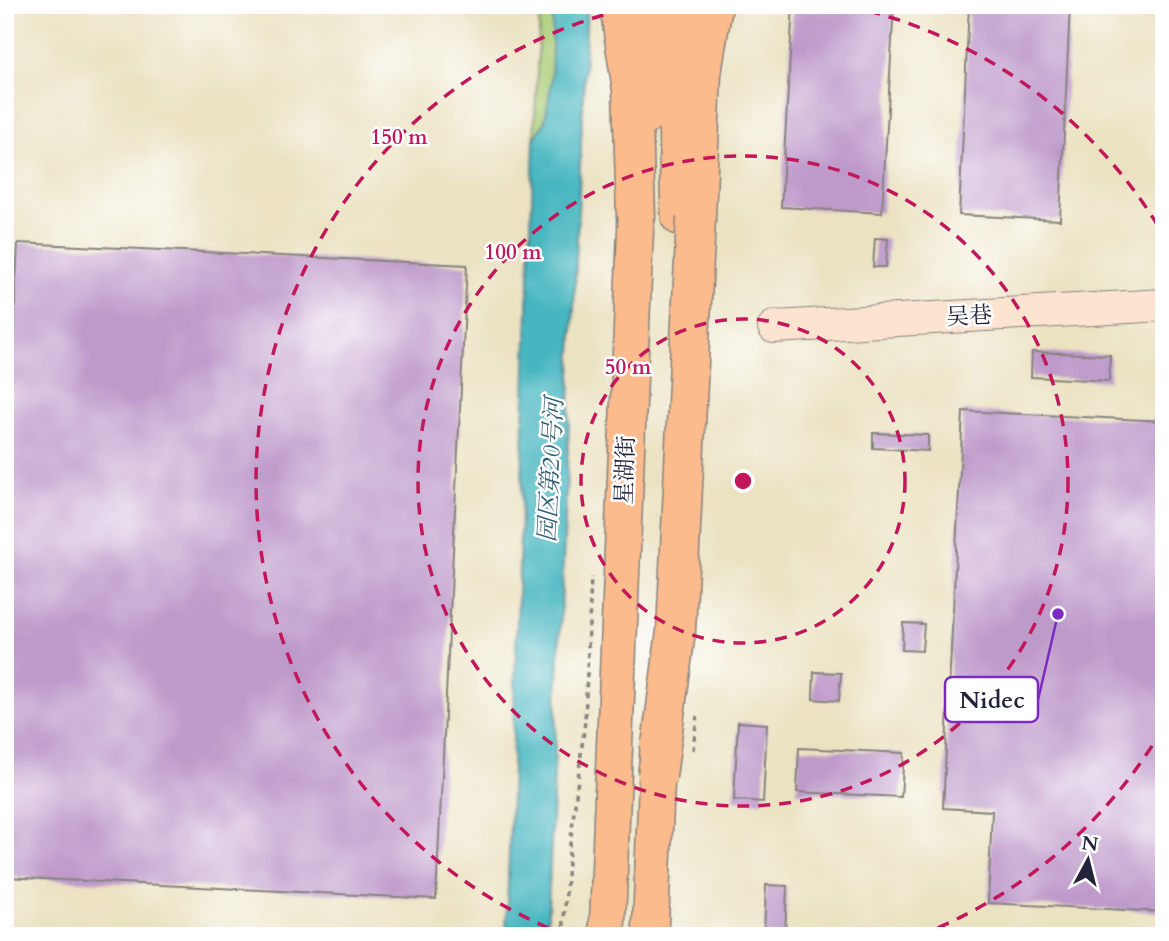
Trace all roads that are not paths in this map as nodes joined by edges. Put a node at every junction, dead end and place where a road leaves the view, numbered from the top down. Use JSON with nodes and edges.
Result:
{"nodes":[{"id":1,"x":619,"y":5,"type":"edge"},
{"id":2,"x":650,"y":5,"type":"edge"},
{"id":3,"x":678,"y":5,"type":"edge"},
{"id":4,"x":693,"y":5,"type":"edge"},
{"id":5,"x":713,"y":5,"type":"edge"},
{"id":6,"x":636,"y":217,"type":"junction"},
{"id":7,"x":679,"y":217,"type":"junction"},
{"id":8,"x":1164,"y":305,"type":"edge"},
{"id":9,"x":774,"y":327,"type":"dead end"},
{"id":10,"x":657,"y":776,"type":"junction"},
{"id":11,"x":607,"y":936,"type":"edge"},
{"id":12,"x":650,"y":936,"type":"edge"}],
"edges":[{"from":1,"to":6,"type":"highway"},
{"from":2,"to":6,"type":"main road","name":"星湖街"},
{"from":3,"to":7,"type":"main road","name":"星湖街"},
{"from":4,"to":7,"type":"highway"},
{"from":5,"to":10,"type":"highway","bridge":true},
{"from":6,"to":11,"type":"main road","name":"星湖街","bridge":true},
{"from":7,"to":10,"type":"main road","name":"星湖街","bridge":true},
{"from":8,"to":9,"type":"street","name":"吴巷"},
{"from":10,"to":12,"type":"main road","name":"星湖街","bridge":true}]}
